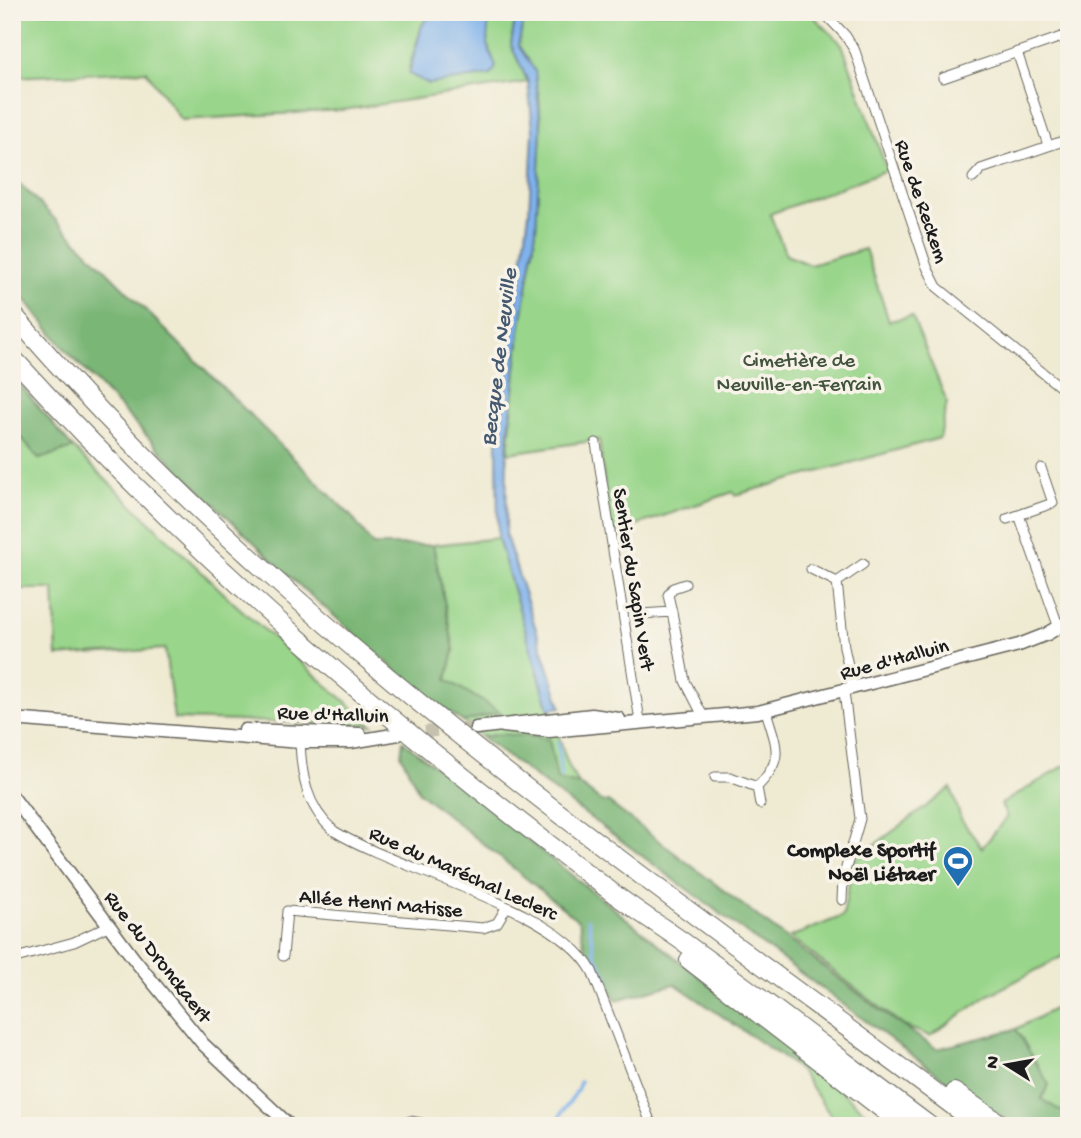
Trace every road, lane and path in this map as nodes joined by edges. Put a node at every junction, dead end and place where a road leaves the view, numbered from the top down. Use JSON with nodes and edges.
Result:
{"nodes":[{"id":1,"x":823,"y":12,"type":"edge"},
{"id":2,"x":1067,"y":35,"type":"edge"},
{"id":3,"x":1017,"y":52,"type":"junction"},
{"id":4,"x":943,"y":78,"type":"dead end"},
{"id":5,"x":1069,"y":139,"type":"edge"},
{"id":6,"x":1048,"y":145,"type":"junction"},
{"id":7,"x":973,"y":178,"type":"dead end"},
{"id":8,"x":12,"y":313,"type":"edge"},
{"id":9,"x":12,"y":357,"type":"edge"},
{"id":10,"x":1069,"y":394,"type":"edge"},
{"id":11,"x":596,"y":443,"type":"dead end"},
{"id":12,"x":1041,"y":468,"type":"dead end"},
{"id":13,"x":1018,"y":515,"type":"junction"},
{"id":14,"x":1007,"y":519,"type":"dead end"},
{"id":15,"x":863,"y":564,"type":"dead end"},
{"id":16,"x":811,"y":569,"type":"dead end"},
{"id":17,"x":837,"y":582,"type":"junction"},
{"id":18,"x":685,"y":584,"type":"dead end"},
{"id":19,"x":672,"y":612,"type":"junction"},
{"id":20,"x":640,"y":614,"type":"dead end"},
{"id":21,"x":1064,"y":624,"type":"edge"},
{"id":22,"x":848,"y":690,"type":"junction"},
{"id":23,"x":766,"y":710,"type":"junction"},
{"id":24,"x":703,"y":716,"type":"junction"},
{"id":25,"x":12,"y":719,"type":"edge"},
{"id":26,"x":640,"y":721,"type":"junction"},
{"id":27,"x":476,"y":728,"type":"tunnel mouth"},
{"id":28,"x":300,"y":737,"type":"junction"},
{"id":29,"x":715,"y":776,"type":"dead end"},
{"id":30,"x":757,"y":786,"type":"junction"},
{"id":31,"x":12,"y":796,"type":"edge"},
{"id":32,"x":760,"y":804,"type":"dead end"},
{"id":33,"x":611,"y":892,"type":"junction"},
{"id":34,"x":842,"y":900,"type":"dead end"},
{"id":35,"x":506,"y":908,"type":"junction"},
{"id":36,"x":110,"y":925,"type":"junction"},
{"id":37,"x":283,"y":956,"type":"dead end"},
{"id":38,"x":12,"y":959,"type":"edge"},
{"id":39,"x":813,"y":1001,"type":"junction"},
{"id":40,"x":889,"y":1120,"type":"edge"},
{"id":41,"x":290,"y":1126,"type":"edge"},
{"id":42,"x":400,"y":1126,"type":"edge"},
{"id":43,"x":438,"y":1126,"type":"edge"},
{"id":44,"x":652,"y":1126,"type":"edge"},
{"id":45,"x":904,"y":1126,"type":"edge"},
{"id":46,"x":930,"y":1126,"type":"edge"},
{"id":47,"x":980,"y":1126,"type":"edge"},
{"id":48,"x":1004,"y":1126,"type":"edge"}],
"edges":[{"from":1,"to":10,"type":"street","name":"Rue de Reckem"},
{"from":2,"to":3,"type":"street"},
{"from":3,"to":4,"type":"street"},
{"from":3,"to":6,"type":"street"},
{"from":5,"to":6,"type":"street"},
{"from":6,"to":7,"type":"street"},
{"from":8,"to":39,"type":"highway"},
{"from":9,"to":33,"type":"highway"},
{"from":11,"to":26,"type":"street","name":"Sentier du Sapin Vert"},
{"from":12,"to":13,"type":"street"},
{"from":13,"to":14,"type":"street"},
{"from":13,"to":21,"type":"street"},
{"from":15,"to":17,"type":"street"},
{"from":16,"to":17,"type":"street"},
{"from":17,"to":22,"type":"street"},
{"from":18,"to":19,"type":"street"},
{"from":19,"to":20,"type":"street"},
{"from":19,"to":24,"type":"street"},
{"from":21,"to":22,"type":"main road","name":"Rue d'Halluin"},
{"from":22,"to":23,"type":"main road","name":"Rue d'Halluin"},
{"from":22,"to":34,"type":"street"},
{"from":23,"to":24,"type":"main road","name":"Rue d'Halluin"},
{"from":23,"to":30,"type":"street"},
{"from":24,"to":26,"type":"main road","name":"Rue d'Halluin"},
{"from":25,"to":28,"type":"main road","name":"Rue d'Halluin"},
{"from":26,"to":27,"type":"main road","name":"Rue d'Halluin"},
{"from":28,"to":28,"type":"main road","name":"Rue d'Halluin"},
{"from":28,"to":35,"type":"street","name":"Rue du Maréchal Leclerc"},
{"from":29,"to":30,"type":"street"},
{"from":30,"to":32,"type":"street"},
{"from":31,"to":36,"type":"main road","name":"Rue du Dronckaert"},
{"from":33,"to":40,"type":"highway"},
{"from":33,"to":46,"type":"highway"},
{"from":35,"to":37,"type":"street","name":"Allée Henri Matisse"},
{"from":35,"to":44,"type":"street","name":"Rue du Maréchal Leclerc"},
{"from":36,"to":38,"type":"street"},
{"from":36,"to":41,"type":"main road","name":"Rue du Dronckaert"},
{"from":39,"to":47,"type":"highway"},
{"from":39,"to":48,"type":"highway"},
{"from":40,"to":45,"type":"highway"},
{"from":42,"to":43,"type":"street"}]}
